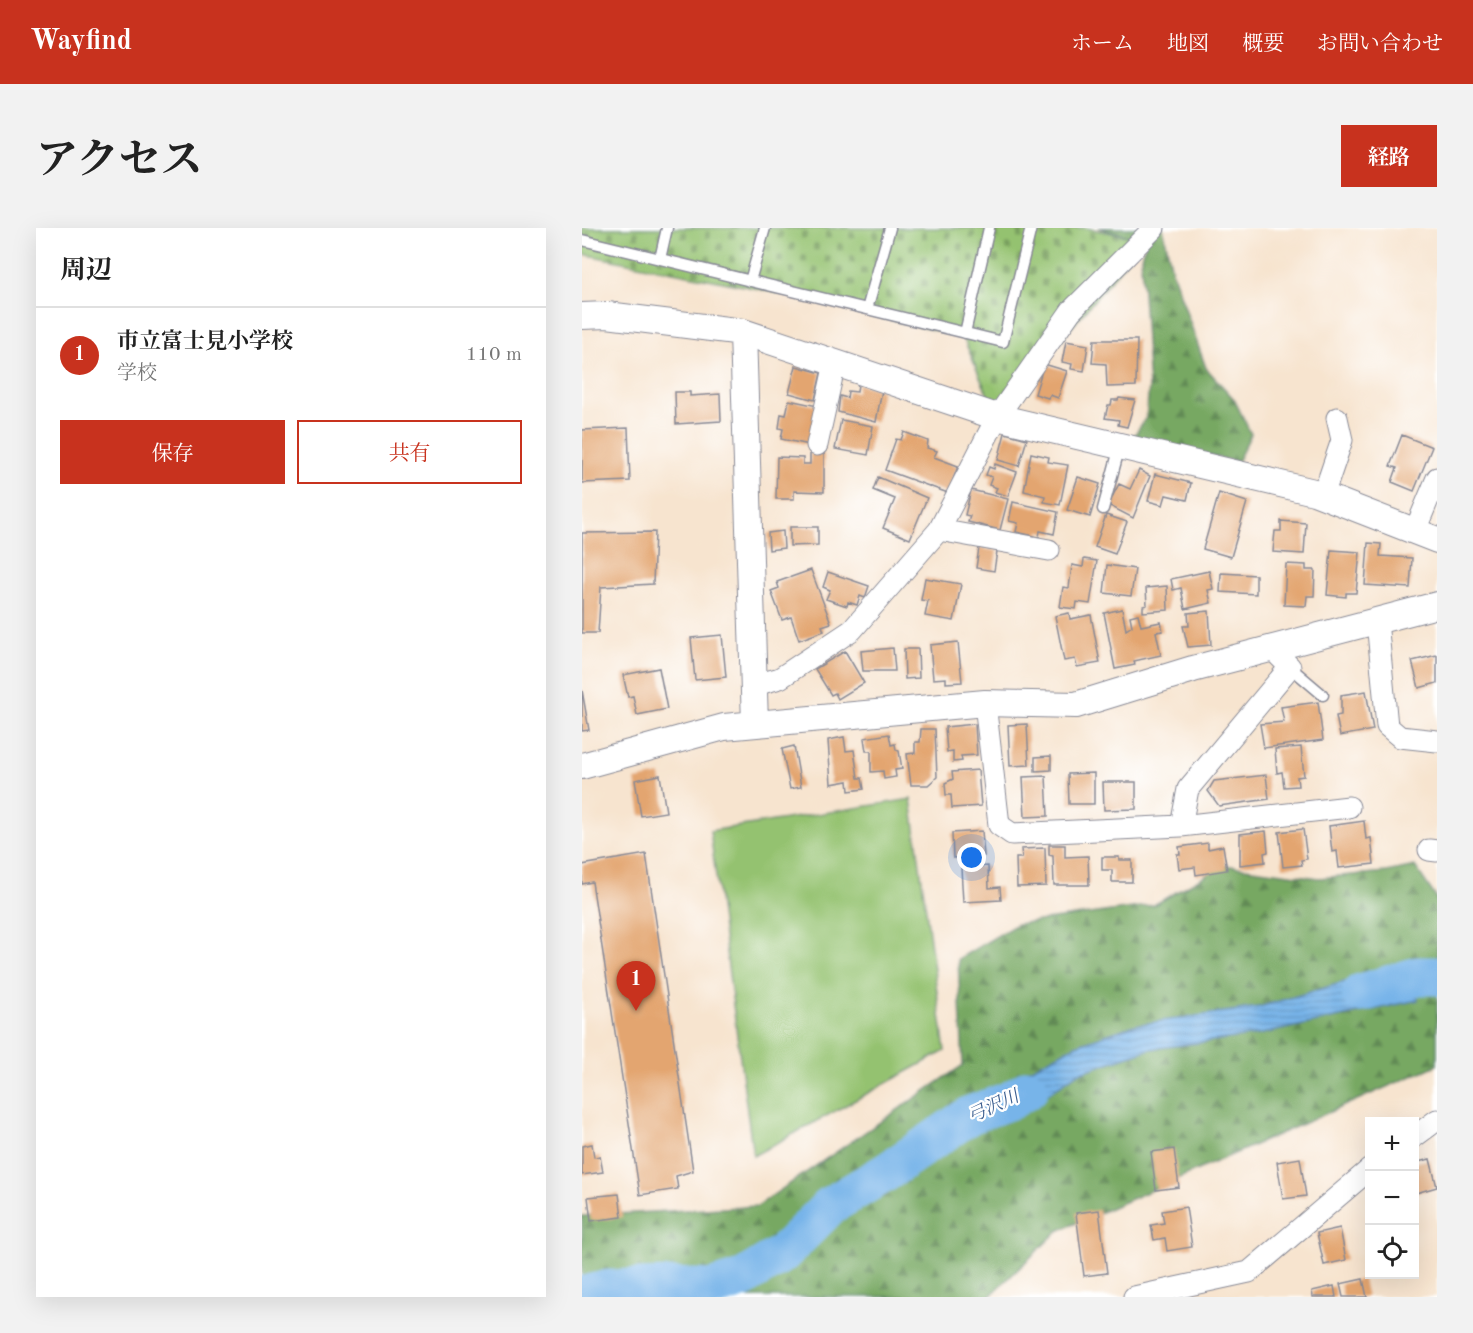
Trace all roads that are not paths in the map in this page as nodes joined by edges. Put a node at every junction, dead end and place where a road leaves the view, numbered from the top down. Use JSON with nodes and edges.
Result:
{"nodes":[{"id":1,"x":667,"y":228,"type":"edge"},
{"id":2,"x":765,"y":228,"type":"edge"},
{"id":3,"x":890,"y":228,"type":"edge"},
{"id":4,"x":989,"y":228,"type":"edge"},
{"id":5,"x":1031,"y":228,"type":"edge"},
{"id":6,"x":1154,"y":228,"type":"edge"},
{"id":7,"x":582,"y":240,"type":"edge"},
{"id":8,"x":660,"y":259,"type":"junction"},
{"id":9,"x":750,"y":281,"type":"junction"},
{"id":10,"x":867,"y":309,"type":"junction"},
{"id":11,"x":582,"y":316,"type":"edge"},
{"id":12,"x":743,"y":332,"type":"junction"},
{"id":13,"x":964,"y":333,"type":"junction"},
{"id":14,"x":835,"y":363,"type":"junction"},
{"id":15,"x":997,"y":417,"type":"junction"},
{"id":16,"x":1337,"y":418,"type":"dead end"},
{"id":17,"x":817,"y":445,"type":"dead end"},
{"id":18,"x":1120,"y":446,"type":"junction"},
{"id":19,"x":1437,"y":478,"type":"edge"},
{"id":20,"x":1323,"y":496,"type":"junction"},
{"id":21,"x":1103,"y":509,"type":"dead end"},
{"id":22,"x":939,"y":530,"type":"junction"},
{"id":23,"x":1426,"y":537,"type":"edge"},
{"id":24,"x":1049,"y":550,"type":"dead end"},
{"id":25,"x":1437,"y":605,"type":"edge"},
{"id":26,"x":1377,"y":621,"type":"junction"},
{"id":27,"x":1272,"y":649,"type":"junction"},
{"id":28,"x":1290,"y":667,"type":"junction"},
{"id":29,"x":752,"y":686,"type":"junction"},
{"id":30,"x":1323,"y":695,"type":"dead end"},
{"id":31,"x":984,"y":704,"type":"junction"},
{"id":32,"x":755,"y":724,"type":"junction"},
{"id":33,"x":1437,"y":741,"type":"edge"},
{"id":34,"x":582,"y":766,"type":"edge"},
{"id":35,"x":1349,"y":807,"type":"dead end"},
{"id":36,"x":1181,"y":826,"type":"junction"},
{"id":37,"x":1437,"y":1120,"type":"edge"},
{"id":38,"x":1419,"y":1133,"type":"edge"},
{"id":39,"x":1368,"y":1171,"type":"edge"},
{"id":40,"x":1134,"y":1297,"type":"edge"}],
"edges":[{"from":1,"to":8,"type":"lane"},
{"from":2,"to":9,"type":"lane"},
{"from":3,"to":10,"type":"lane"},
{"from":4,"to":13,"type":"lane"},
{"from":5,"to":13,"type":"lane"},
{"from":6,"to":15,"type":"street"},
{"from":7,"to":8,"type":"lane"},
{"from":8,"to":9,"type":"lane"},
{"from":9,"to":10,"type":"lane"},
{"from":10,"to":13,"type":"lane"},
{"from":11,"to":12,"type":"street"},
{"from":12,"to":14,"type":"street"},
{"from":12,"to":29,"type":"street"},
{"from":14,"to":15,"type":"street"},
{"from":14,"to":17,"type":"street"},
{"from":15,"to":18,"type":"street"},
{"from":15,"to":22,"type":"street"},
{"from":16,"to":20,"type":"street"},
{"from":18,"to":20,"type":"street"},
{"from":18,"to":21,"type":"lane"},
{"from":19,"to":23,"type":"street"},
{"from":20,"to":23,"type":"street"},
{"from":22,"to":24,"type":"street"},
{"from":22,"to":29,"type":"street"},
{"from":25,"to":26,"type":"street"},
{"from":26,"to":27,"type":"street"},
{"from":26,"to":33,"type":"street"},
{"from":27,"to":28,"type":"street"},
{"from":27,"to":31,"type":"street"},
{"from":28,"to":30,"type":"lane"},
{"from":28,"to":36,"type":"street"},
{"from":29,"to":32,"type":"street"},
{"from":31,"to":32,"type":"street"},
{"from":31,"to":36,"type":"street"},
{"from":32,"to":34,"type":"street"},
{"from":35,"to":36,"type":"street"},
{"from":37,"to":38,"type":"street"},
{"from":39,"to":40,"type":"street"}]}
